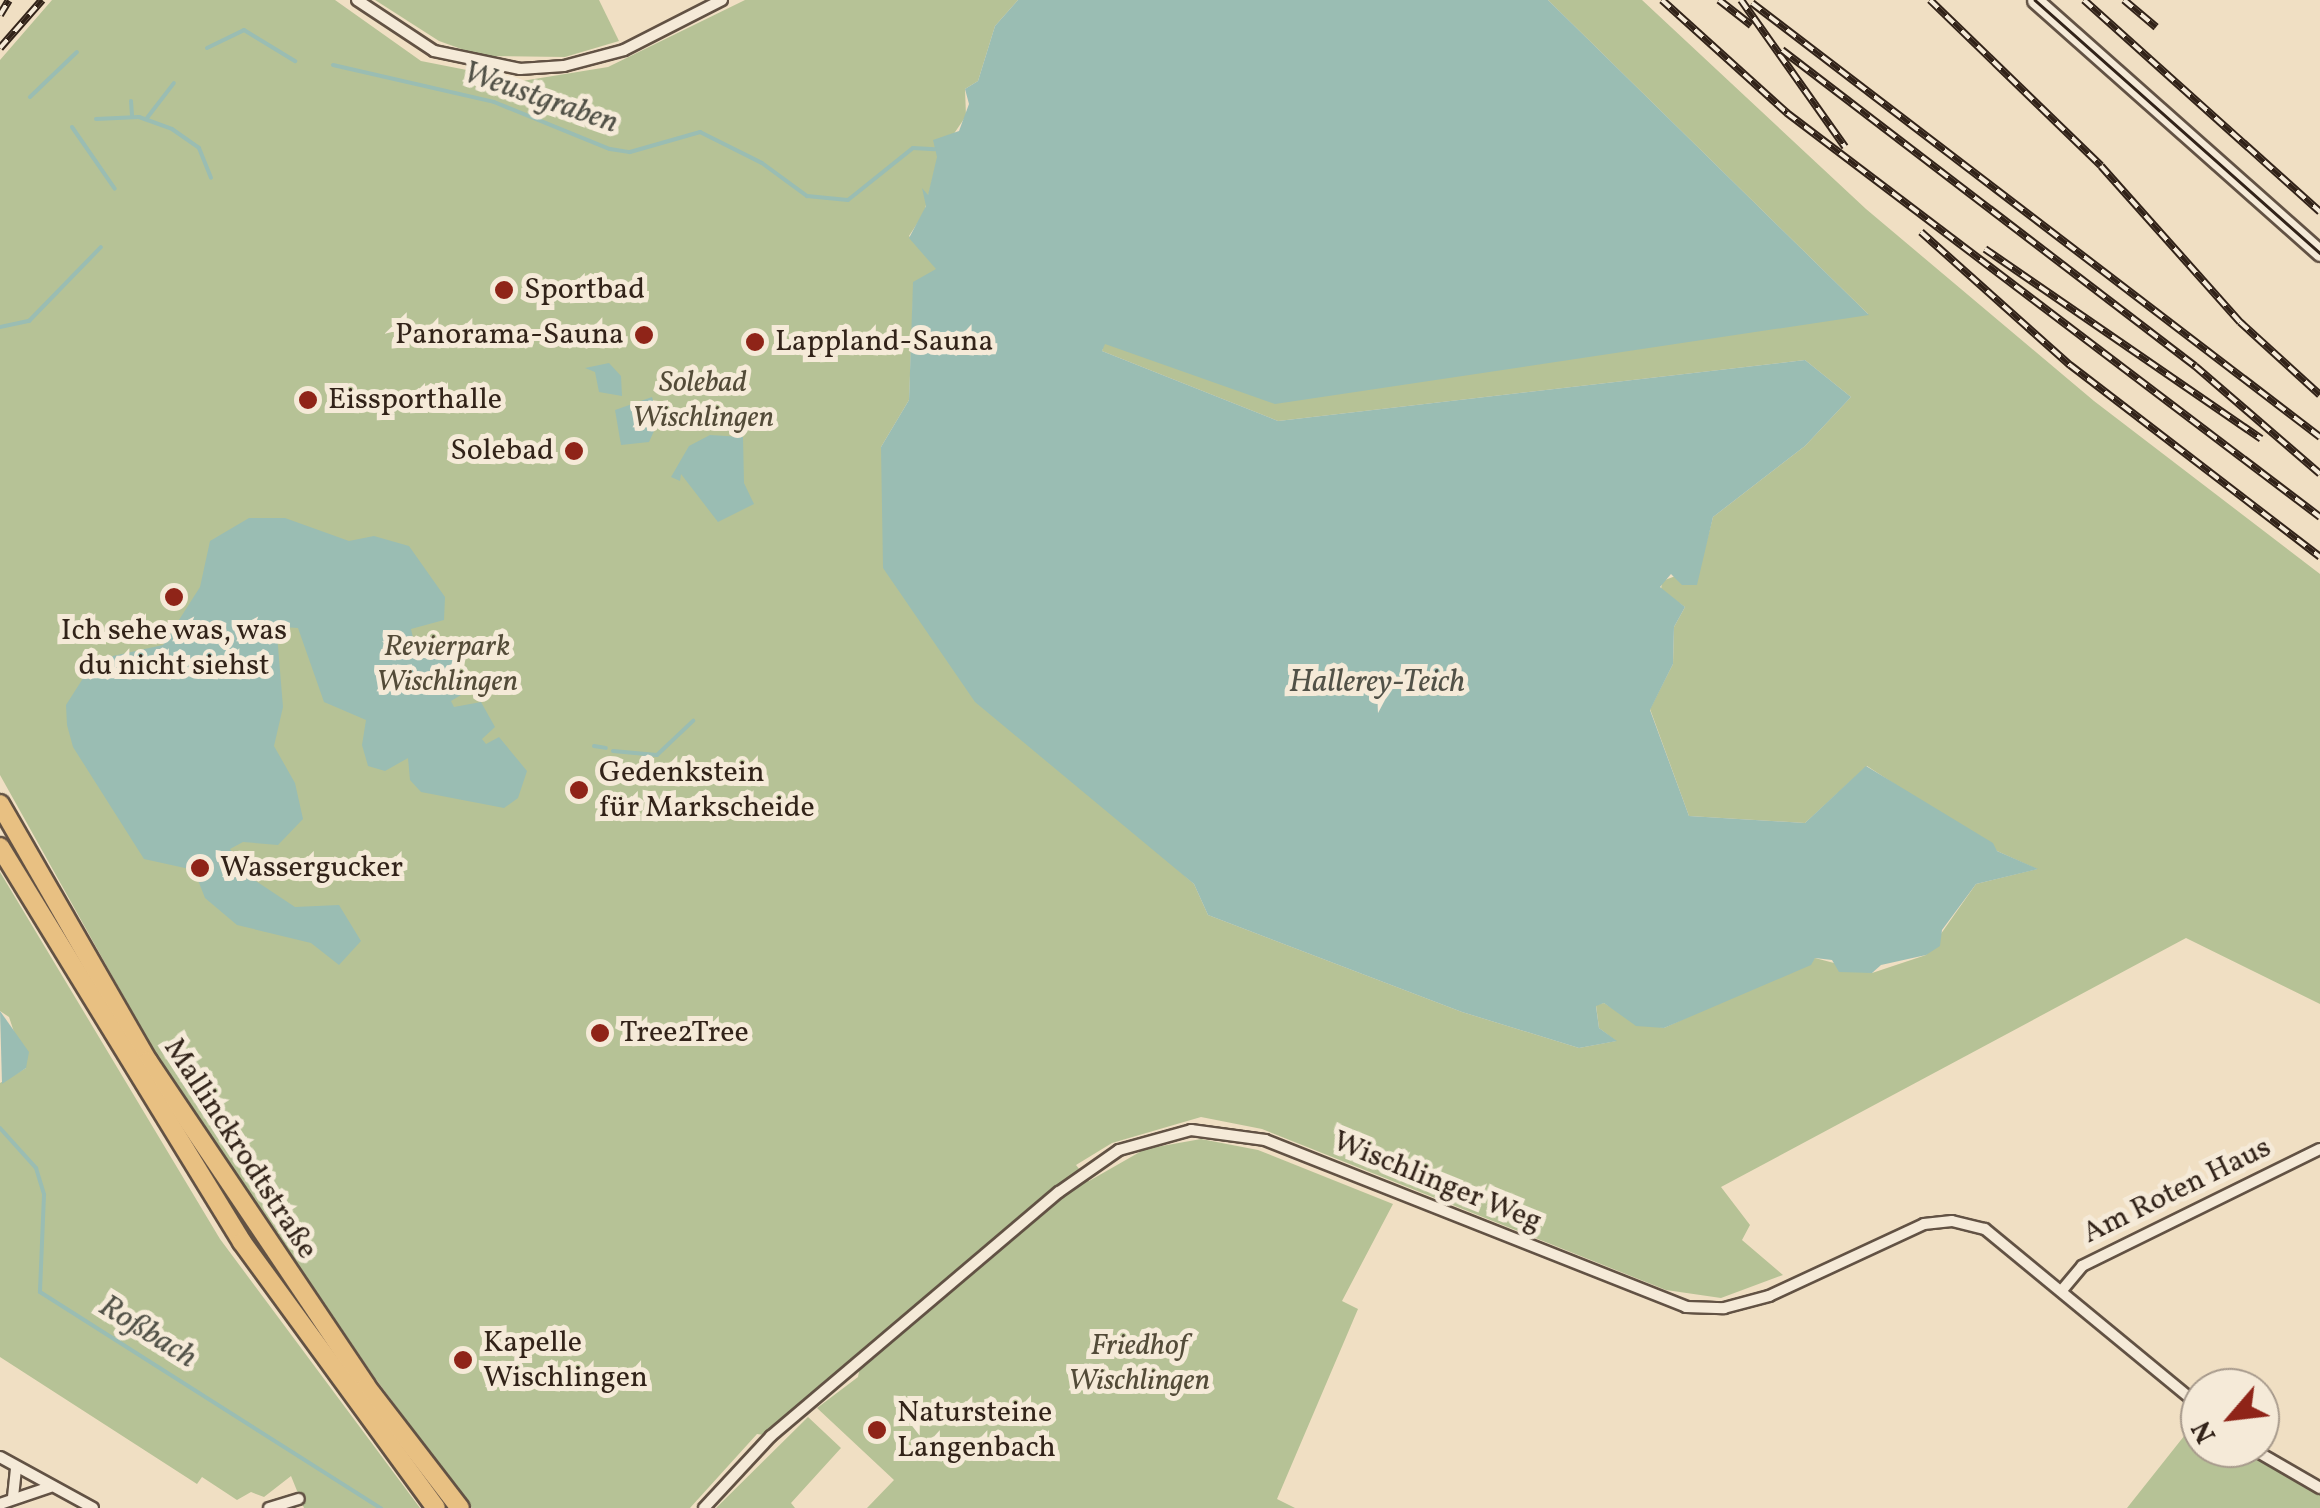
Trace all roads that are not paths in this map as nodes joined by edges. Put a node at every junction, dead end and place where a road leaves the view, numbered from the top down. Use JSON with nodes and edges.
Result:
{"nodes":[{"id":1,"x":356,"y":0,"type":"edge"},
{"id":2,"x":722,"y":0,"type":"edge"},
{"id":3,"x":2035,"y":0,"type":"edge"},
{"id":4,"x":2320,"y":253,"type":"edge"},
{"id":5,"x":0,"y":804,"type":"edge"},
{"id":6,"x":0,"y":847,"type":"edge"},
{"id":7,"x":2320,"y":1149,"type":"edge"},
{"id":8,"x":2063,"y":1289,"type":"junction"},
{"id":9,"x":2180,"y":1389,"type":"edge"},
{"id":10,"x":0,"y":1457,"type":"edge"},
{"id":11,"x":2280,"y":1465,"type":"edge"},
{"id":12,"x":16,"y":1468,"type":"junction"},
{"id":13,"x":50,"y":1486,"type":"junction"},
{"id":14,"x":2320,"y":1488,"type":"edge"},
{"id":15,"x":13,"y":1497,"type":"junction"},
{"id":16,"x":299,"y":1499,"type":"dead end"},
{"id":17,"x":0,"y":1504,"type":"edge"},
{"id":18,"x":93,"y":1508,"type":"edge"},
{"id":19,"x":269,"y":1508,"type":"edge"},
{"id":20,"x":436,"y":1508,"type":"edge"},
{"id":21,"x":460,"y":1508,"type":"edge"},
{"id":22,"x":704,"y":1508,"type":"edge"}],
"edges":[{"from":1,"to":2,"type":"street"},
{"from":3,"to":4,"type":"main road"},
{"from":5,"to":21,"type":"highway","name":"Mallinckrodtstraße"},
{"from":6,"to":20,"type":"highway","name":"Mallinckrodtstraße"},
{"from":7,"to":8,"type":"street","name":"Am Roten Haus"},
{"from":8,"to":9,"type":"street","name":"Wischlinger Weg"},
{"from":8,"to":22,"type":"street","name":"Wischlinger Weg"},
{"from":10,"to":12,"type":"street"},
{"from":11,"to":14,"type":"street"},
{"from":12,"to":13,"type":"street"},
{"from":12,"to":15,"type":"street"},
{"from":13,"to":15,"type":"street"},
{"from":13,"to":18,"type":"street"},
{"from":15,"to":17,"type":"street"},
{"from":16,"to":19,"type":"street"}]}
